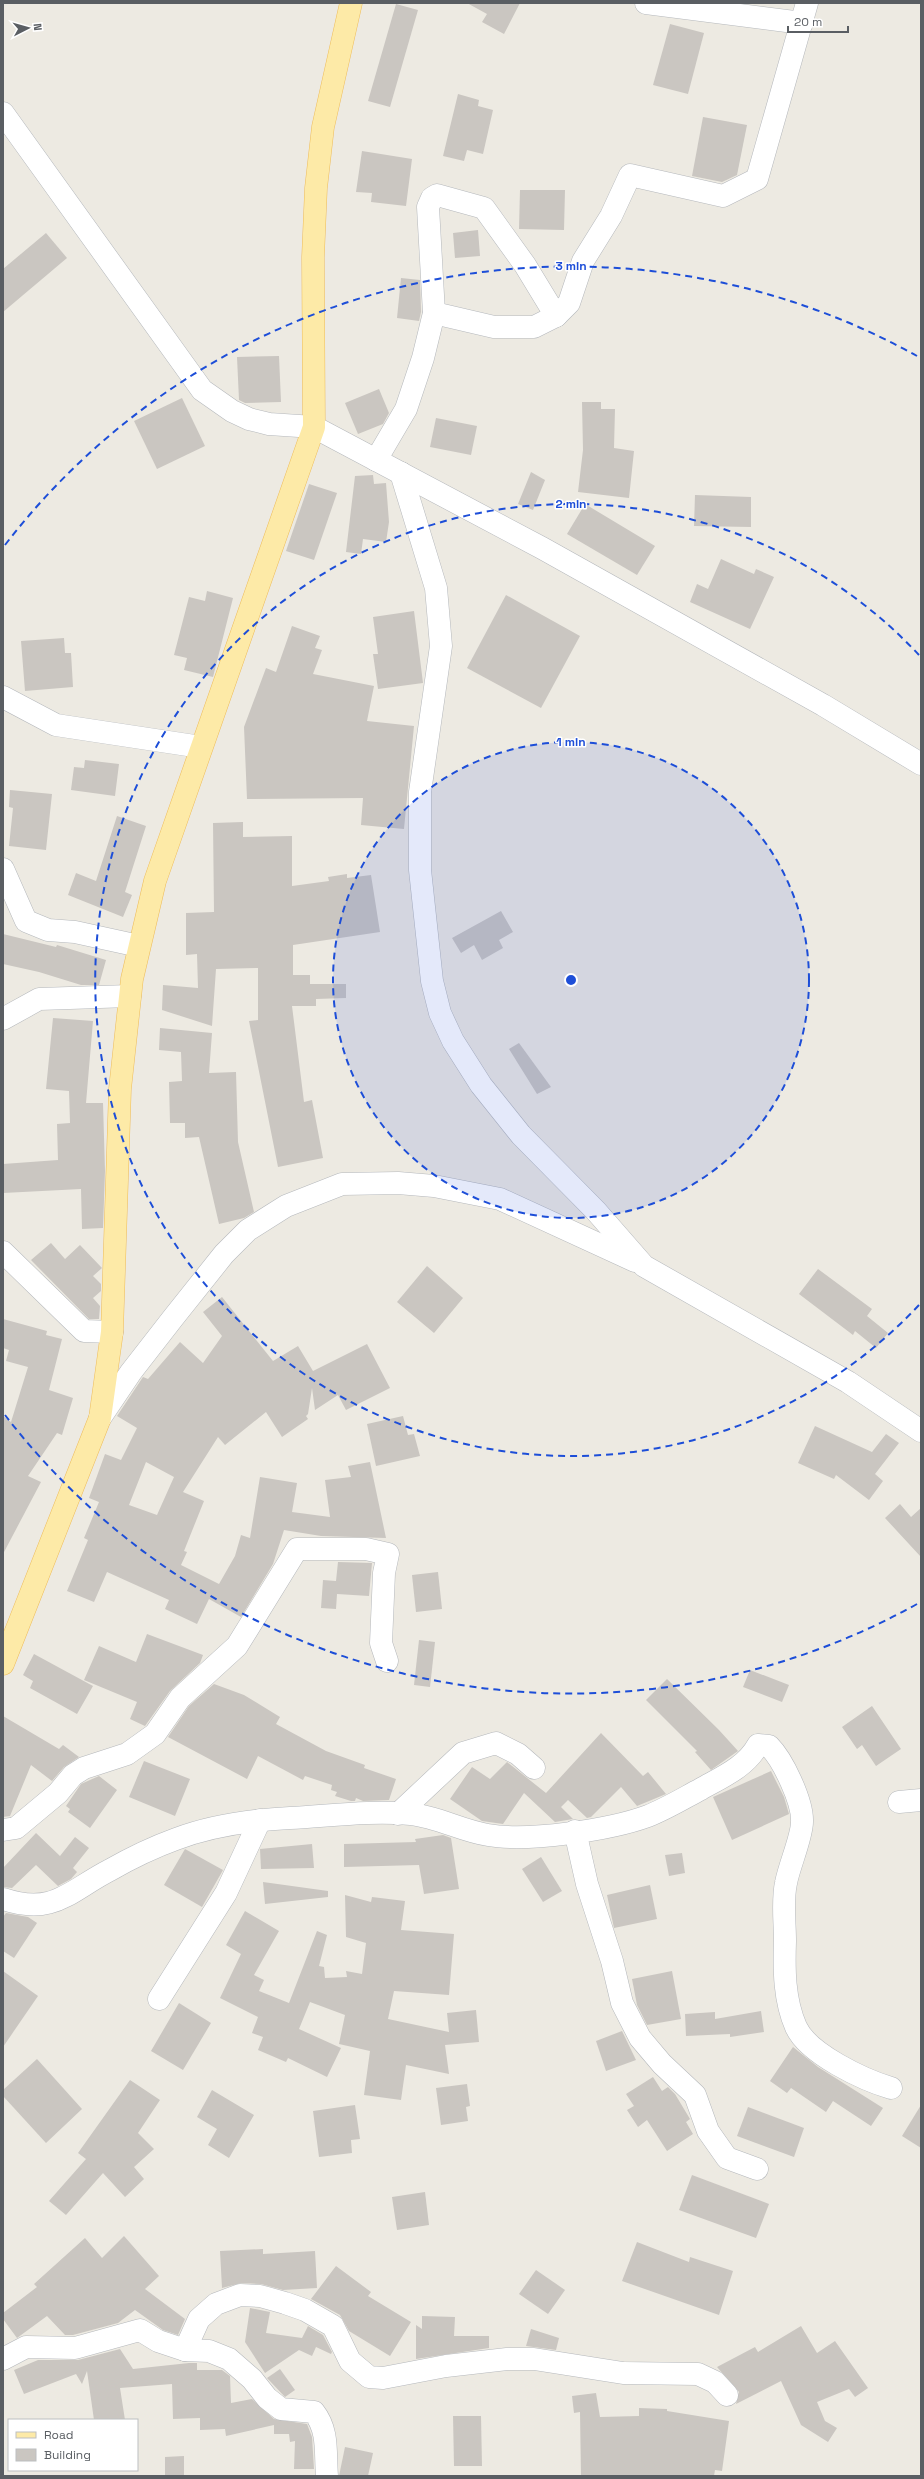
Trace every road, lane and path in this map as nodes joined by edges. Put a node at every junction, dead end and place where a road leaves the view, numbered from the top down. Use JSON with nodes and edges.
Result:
{"nodes":[{"id":1,"x":351,"y":3,"type":"edge"},
{"id":2,"x":646,"y":3,"type":"edge"},
{"id":3,"x":805,"y":13,"type":"edge"},
{"id":4,"x":3,"y":113,"type":"edge"},
{"id":5,"x":434,"y":313,"type":"junction"},
{"id":6,"x":556,"y":316,"type":"junction"},
{"id":7,"x":314,"y":427,"type":"junction"},
{"id":8,"x":376,"y":460,"type":"junction"},
{"id":9,"x":401,"y":473,"type":"junction"},
{"id":10,"x":4,"y":700,"type":"edge"},
{"id":11,"x":201,"y":747,"type":"junction"},
{"id":12,"x":921,"y":764,"type":"edge"},
{"id":13,"x":3,"y":868,"type":"edge"},
{"id":14,"x":139,"y":946,"type":"junction"},
{"id":15,"x":130,"y":996,"type":"junction"},
{"id":16,"x":3,"y":1019,"type":"edge"},
{"id":17,"x":3,"y":1252,"type":"edge"},
{"id":18,"x":644,"y":1266,"type":"junction"},
{"id":19,"x":112,"y":1332,"type":"junction"},
{"id":20,"x":100,"y":1418,"type":"junction"},
{"id":21,"x":921,"y":1430,"type":"edge"},
{"id":22,"x":6,"y":1650,"type":"edge"},
{"id":23,"x":388,"y":1661,"type":"dead end"},
{"id":24,"x":534,"y":1768,"type":"dead end"},
{"id":25,"x":921,"y":1800,"type":"edge"},
{"id":26,"x":899,"y":1802,"type":"dead end"},
{"id":27,"x":398,"y":1814,"type":"junction"},
{"id":28,"x":260,"y":1820,"type":"junction"},
{"id":29,"x":3,"y":1830,"type":"edge"},
{"id":30,"x":575,"y":1831,"type":"junction"},
{"id":31,"x":3,"y":1899,"type":"edge"},
{"id":32,"x":159,"y":1999,"type":"dead end"},
{"id":33,"x":890,"y":2088,"type":"dead end"},
{"id":34,"x":757,"y":2169,"type":"dead end"},
{"id":35,"x":185,"y":2350,"type":"junction"},
{"id":36,"x":3,"y":2359,"type":"edge"},
{"id":37,"x":727,"y":2395,"type":"dead end"},
{"id":38,"x":327,"y":2476,"type":"edge"}],
"edges":[{"from":1,"to":7,"type":"main road"},
{"from":2,"to":3,"type":"street"},
{"from":3,"to":6,"type":"street"},
{"from":4,"to":7,"type":"street"},
{"from":5,"to":6,"type":"street"},
{"from":5,"to":6,"type":"street"},
{"from":5,"to":8,"type":"street"},
{"from":7,"to":8,"type":"street"},
{"from":7,"to":11,"type":"main road"},
{"from":8,"to":9,"type":"street"},
{"from":9,"to":12,"type":"street"},
{"from":9,"to":18,"type":"street"},
{"from":10,"to":11,"type":"street"},
{"from":11,"to":14,"type":"main road"},
{"from":13,"to":14,"type":"street"},
{"from":14,"to":15,"type":"main road"},
{"from":15,"to":16,"type":"street"},
{"from":15,"to":19,"type":"main road"},
{"from":17,"to":19,"type":"street"},
{"from":18,"to":20,"type":"street"},
{"from":18,"to":21,"type":"street"},
{"from":19,"to":20,"type":"main road"},
{"from":20,"to":22,"type":"main road"},
{"from":23,"to":29,"type":"street"},
{"from":24,"to":27,"type":"street"},
{"from":25,"to":26,"type":"street"},
{"from":27,"to":28,"type":"street"},
{"from":27,"to":30,"type":"street"},
{"from":28,"to":31,"type":"street"},
{"from":28,"to":32,"type":"street"},
{"from":30,"to":33,"type":"street"},
{"from":30,"to":34,"type":"street"},
{"from":35,"to":36,"type":"street"},
{"from":35,"to":37,"type":"street"},
{"from":35,"to":38,"type":"street"}]}
